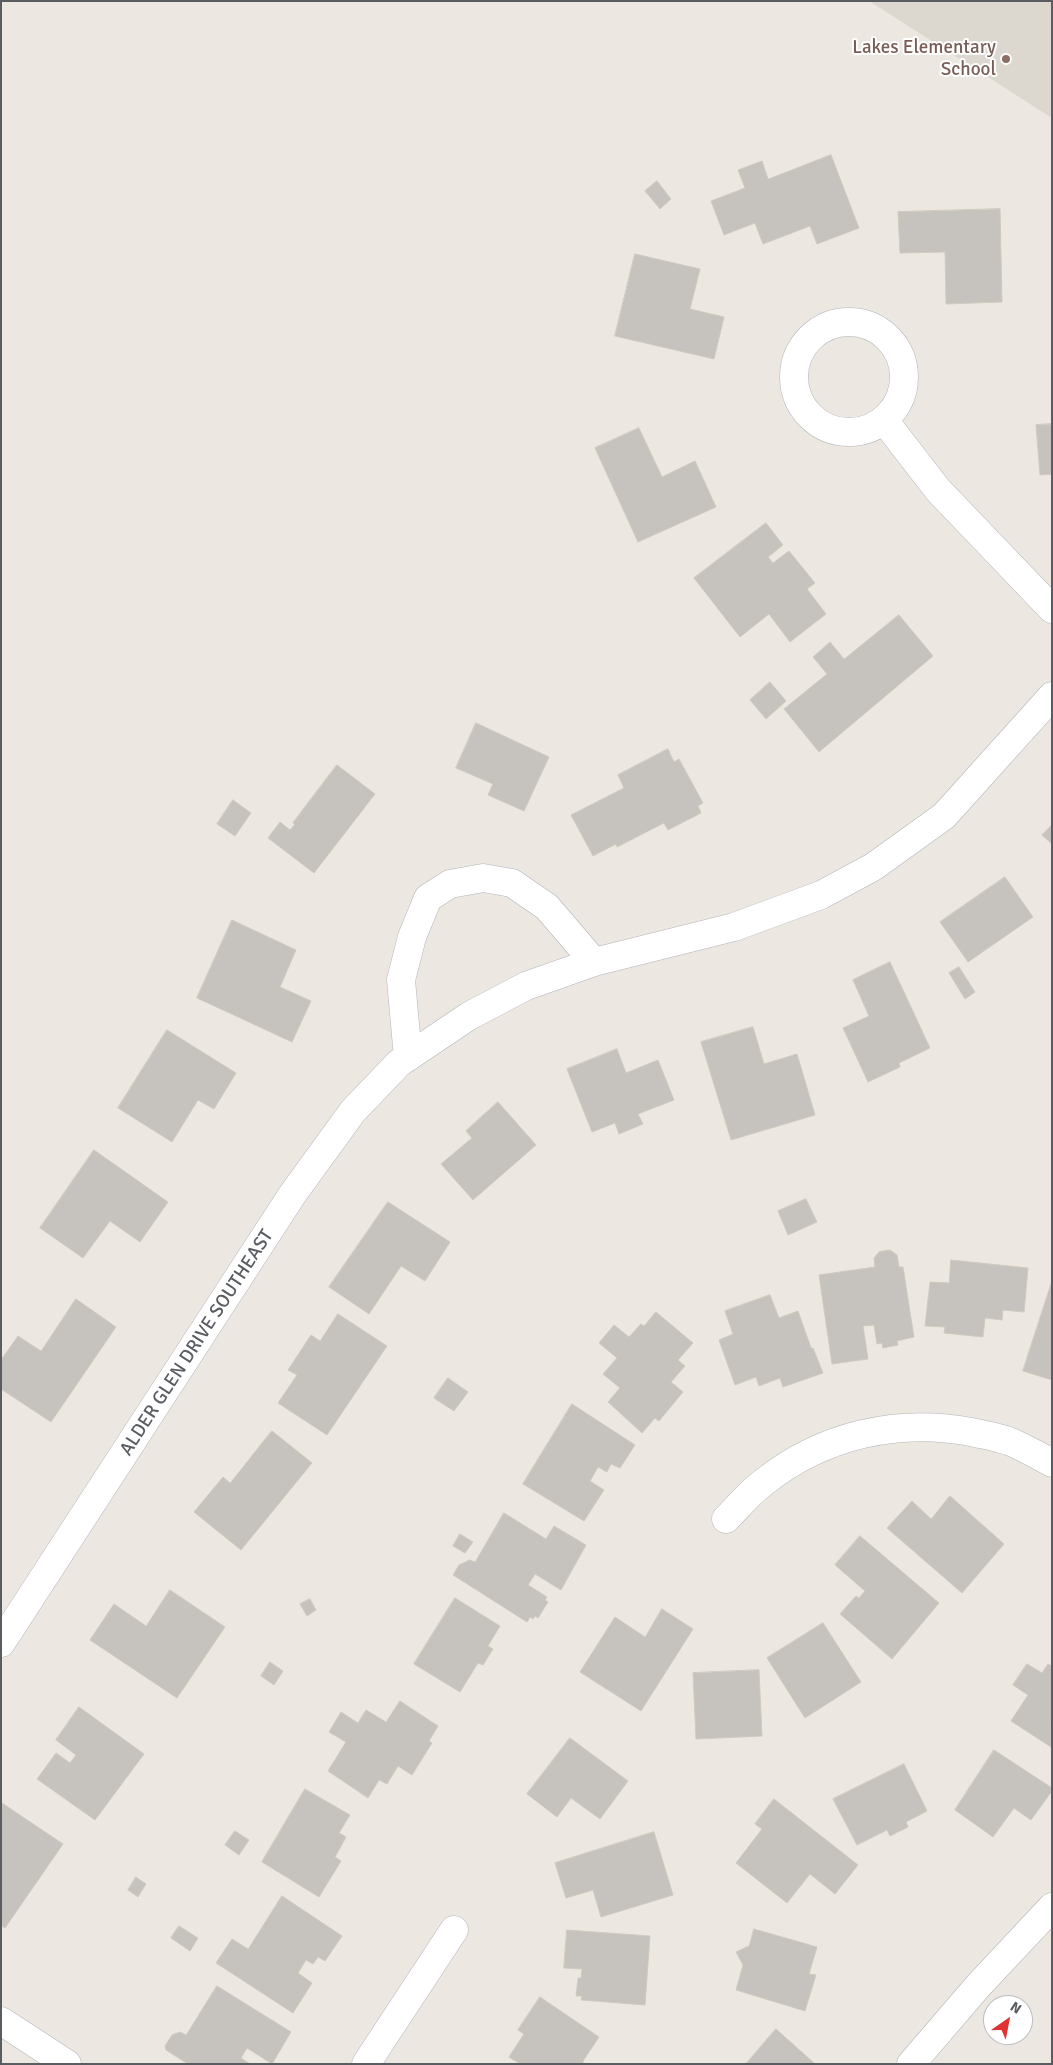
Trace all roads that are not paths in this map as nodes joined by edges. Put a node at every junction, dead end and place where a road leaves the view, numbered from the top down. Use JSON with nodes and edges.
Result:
{"nodes":[{"id":1,"x":884,"y":420,"type":"junction"},
{"id":2,"x":1052,"y":609,"type":"edge"},
{"id":3,"x":1052,"y":696,"type":"edge"},
{"id":4,"x":594,"y":962,"type":"junction"},
{"id":5,"x":408,"y":1057,"type":"junction"},
{"id":6,"x":1052,"y":1463,"type":"edge"},
{"id":7,"x":726,"y":1519,"type":"dead end"},
{"id":8,"x":1,"y":1643,"type":"edge"},
{"id":9,"x":1052,"y":1907,"type":"edge"},
{"id":10,"x":454,"y":1930,"type":"dead end"},
{"id":11,"x":1,"y":2021,"type":"edge"},
{"id":12,"x":67,"y":2064,"type":"edge"},
{"id":13,"x":366,"y":2064,"type":"edge"},
{"id":14,"x":911,"y":2064,"type":"edge"}],
"edges":[{"from":1,"to":1,"type":"street"},
{"from":1,"to":2,"type":"street"},
{"from":3,"to":4,"type":"street","name":"ALDER GLEN DRIVE SOUTHEAST"},
{"from":4,"to":5,"type":"street","name":"ALDER GLEN DRIVE SOUTHEAST"},
{"from":4,"to":5,"type":"street"},
{"from":5,"to":8,"type":"street","name":"ALDER GLEN DRIVE SOUTHEAST"},
{"from":6,"to":7,"type":"street"},
{"from":9,"to":14,"type":"street"},
{"from":10,"to":13,"type":"street"},
{"from":11,"to":12,"type":"street"}]}
